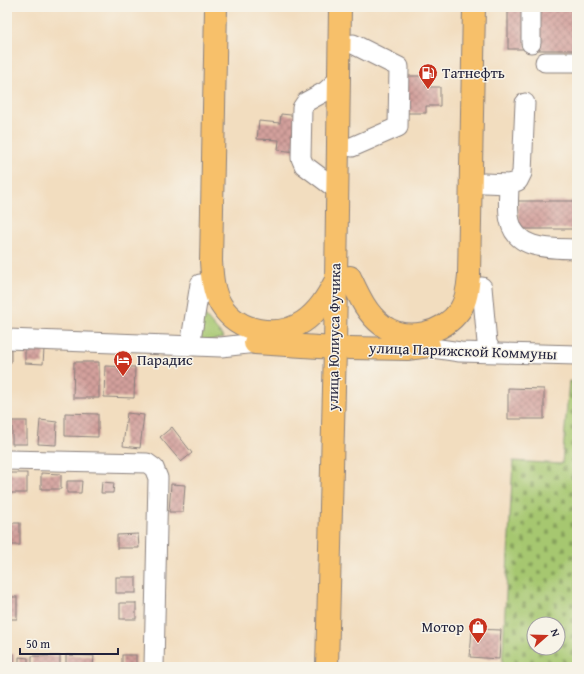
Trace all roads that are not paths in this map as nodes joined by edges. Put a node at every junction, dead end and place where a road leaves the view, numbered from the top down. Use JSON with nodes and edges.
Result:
{"nodes":[{"id":1,"x":202,"y":7,"type":"edge"},
{"id":2,"x":216,"y":7,"type":"edge"},
{"id":3,"x":340,"y":7,"type":"edge"},
{"id":4,"x":354,"y":7,"type":"edge"},
{"id":5,"x":474,"y":7,"type":"edge"},
{"id":6,"x":488,"y":7,"type":"edge"},
{"id":7,"x":531,"y":7,"type":"edge"},
{"id":8,"x":531,"y":43,"type":"dead end"},
{"id":9,"x":354,"y":44,"type":"junction"},
{"id":10,"x":545,"y":62,"type":"dead end"},
{"id":11,"x":577,"y":62,"type":"edge"},
{"id":12,"x":339,"y":79,"type":"junction"},
{"id":13,"x":525,"y":103,"type":"dead end"},
{"id":14,"x":352,"y":146,"type":"junction"},
{"id":15,"x":478,"y":183,"type":"junction"},
{"id":16,"x":509,"y":184,"type":"junction"},
{"id":17,"x":336,"y":189,"type":"junction"},
{"id":18,"x":577,"y":250,"type":"edge"},
{"id":19,"x":343,"y":279,"type":"junction"},
{"id":20,"x":200,"y":284,"type":"junction"},
{"id":21,"x":482,"y":287,"type":"junction"},
{"id":22,"x":7,"y":339,"type":"edge"},
{"id":23,"x":256,"y":343,"type":"junction"},
{"id":24,"x":190,"y":346,"type":"junction"},
{"id":25,"x":426,"y":347,"type":"junction"},
{"id":26,"x":342,"y":348,"type":"junction"},
{"id":27,"x":492,"y":352,"type":"junction"},
{"id":28,"x":577,"y":355,"type":"edge"},
{"id":29,"x":7,"y":460,"type":"edge"},
{"id":30,"x":154,"y":667,"type":"edge"},
{"id":31,"x":327,"y":667,"type":"edge"},
{"id":32,"x":341,"y":667,"type":"edge"}],
"edges":[{"from":1,"to":20,"type":"main road"},
{"from":2,"to":19,"type":"main road"},
{"from":3,"to":12,"type":"main road","name":"улица Юлиуса Фучика"},
{"from":4,"to":9,"type":"main road","name":"улица Юлиуса Фучика"},
{"from":5,"to":15,"type":"main road"},
{"from":6,"to":15,"type":"main road"},
{"from":7,"to":8,"type":"street"},
{"from":9,"to":14,"type":"main road","name":"улица Юлиуса Фучика"},
{"from":9,"to":14,"type":"street"},
{"from":10,"to":11,"type":"street"},
{"from":12,"to":17,"type":"main road","name":"улица Юлиуса Фучика"},
{"from":12,"to":17,"type":"street"},
{"from":13,"to":16,"type":"street"},
{"from":14,"to":19,"type":"main road","name":"улица Юлиуса Фучика"},
{"from":15,"to":16,"type":"street"},
{"from":15,"to":19,"type":"main road"},
{"from":15,"to":21,"type":"main road"},
{"from":16,"to":18,"type":"street"},
{"from":17,"to":19,"type":"main road","name":"улица Юлиуса Фучика"},
{"from":19,"to":26,"type":"main road","name":"улица Юлиуса Фучика"},
{"from":20,"to":23,"type":"main road"},
{"from":20,"to":24,"type":"street"},
{"from":21,"to":25,"type":"main road"},
{"from":21,"to":27,"type":"street"},
{"from":22,"to":24,"type":"street","name":"улица Парижской Коммуны"},
{"from":23,"to":24,"type":"street","name":"улица Парижской Коммуны"},
{"from":23,"to":26,"type":"main road","name":"улица Парижской Коммуны"},
{"from":25,"to":26,"type":"main road","name":"улица Парижской Коммуны"},
{"from":25,"to":27,"type":"street","name":"улица Парижской Коммуны"},
{"from":26,"to":31,"type":"main road","name":"улица Юлиуса Фучика"},
{"from":26,"to":32,"type":"main road","name":"улица Юлиуса Фучика"},
{"from":27,"to":28,"type":"street","name":"улица Парижской Коммуны"},
{"from":29,"to":30,"type":"street"}]}
